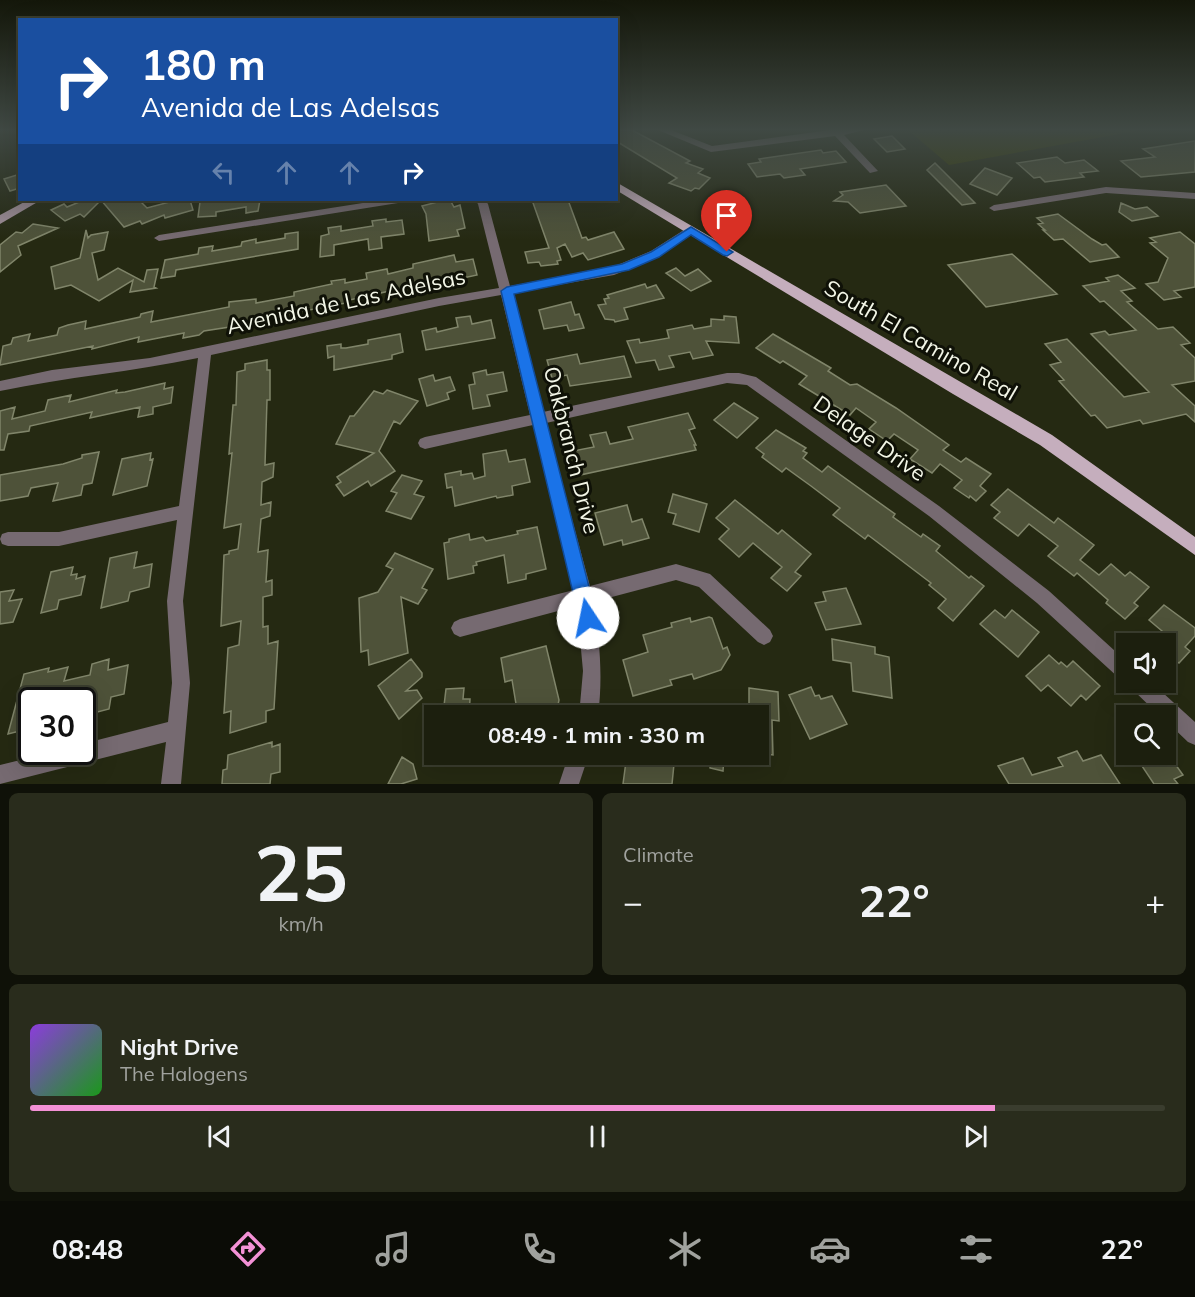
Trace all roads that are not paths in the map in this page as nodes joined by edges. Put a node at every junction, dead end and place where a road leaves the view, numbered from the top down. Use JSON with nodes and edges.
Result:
{"nodes":[{"id":1,"x":869,"y":167,"type":"edge"},
{"id":2,"x":873,"y":171,"type":"dead end"},
{"id":3,"x":618,"y":186,"type":"edge"},
{"id":4,"x":1195,"y":196,"type":"edge"},
{"id":5,"x":33,"y":201,"type":"edge"},
{"id":6,"x":392,"y":201,"type":"edge"},
{"id":7,"x":480,"y":201,"type":"edge"},
{"id":8,"x":994,"y":208,"type":"dead end"},
{"id":9,"x":0,"y":220,"type":"edge"},
{"id":10,"x":691,"y":231,"type":"junction"},
{"id":11,"x":159,"y":238,"type":"dead end"},
{"id":12,"x":507,"y":291,"type":"junction"},
{"id":13,"x":205,"y":352,"type":"junction"},
{"id":14,"x":0,"y":386,"type":"edge"},
{"id":15,"x":540,"y":418,"type":"junction"},
{"id":16,"x":425,"y":443,"type":"dead end"},
{"id":17,"x":188,"y":511,"type":"junction"},
{"id":18,"x":8,"y":539,"type":"dead end"},
{"id":19,"x":1192,"y":540,"type":"edge"},
{"id":20,"x":584,"y":597,"type":"junction"},
{"id":21,"x":460,"y":628,"type":"dead end"},
{"id":22,"x":764,"y":636,"type":"dead end"},
{"id":23,"x":1116,"y":664,"type":"edge"},
{"id":24,"x":1149,"y":693,"type":"edge"},
{"id":25,"x":590,"y":705,"type":"edge"},
{"id":26,"x":178,"y":729,"type":"junction"},
{"id":27,"x":1195,"y":735,"type":"edge"},
{"id":28,"x":577,"y":765,"type":"edge"},
{"id":29,"x":0,"y":775,"type":"edge"},
{"id":30,"x":171,"y":784,"type":"edge"},
{"id":31,"x":569,"y":784,"type":"edge"}],
"edges":[{"from":1,"to":2,"type":"street"},
{"from":3,"to":10,"type":"main road","name":"South El Camino Real"},
{"from":4,"to":8,"type":"street"},
{"from":5,"to":9,"type":"street"},
{"from":6,"to":11,"type":"street"},
{"from":7,"to":12,"type":"street","name":"Oakbranch Drive"},
{"from":10,"to":12,"type":"street","name":"Avenida de Las Adelsas"},
{"from":10,"to":19,"type":"main road","name":"South El Camino Real"},
{"from":12,"to":13,"type":"street","name":"Avenida de Las Adelsas"},
{"from":12,"to":15,"type":"street","name":"Oakbranch Drive"},
{"from":13,"to":14,"type":"street","name":"Avenida de Las Adelsas"},
{"from":13,"to":17,"type":"street"},
{"from":15,"to":16,"type":"street","name":"Delage Drive"},
{"from":15,"to":20,"type":"street","name":"Oakbranch Drive"},
{"from":15,"to":23,"type":"street","name":"Delage Drive"},
{"from":17,"to":18,"type":"street"},
{"from":17,"to":26,"type":"street"},
{"from":20,"to":21,"type":"street"},
{"from":20,"to":22,"type":"street"},
{"from":20,"to":25,"type":"street","name":"Oakbranch Drive"},
{"from":24,"to":27,"type":"street"},
{"from":26,"to":29,"type":"street"},
{"from":26,"to":30,"type":"street"},
{"from":28,"to":31,"type":"street"}]}
